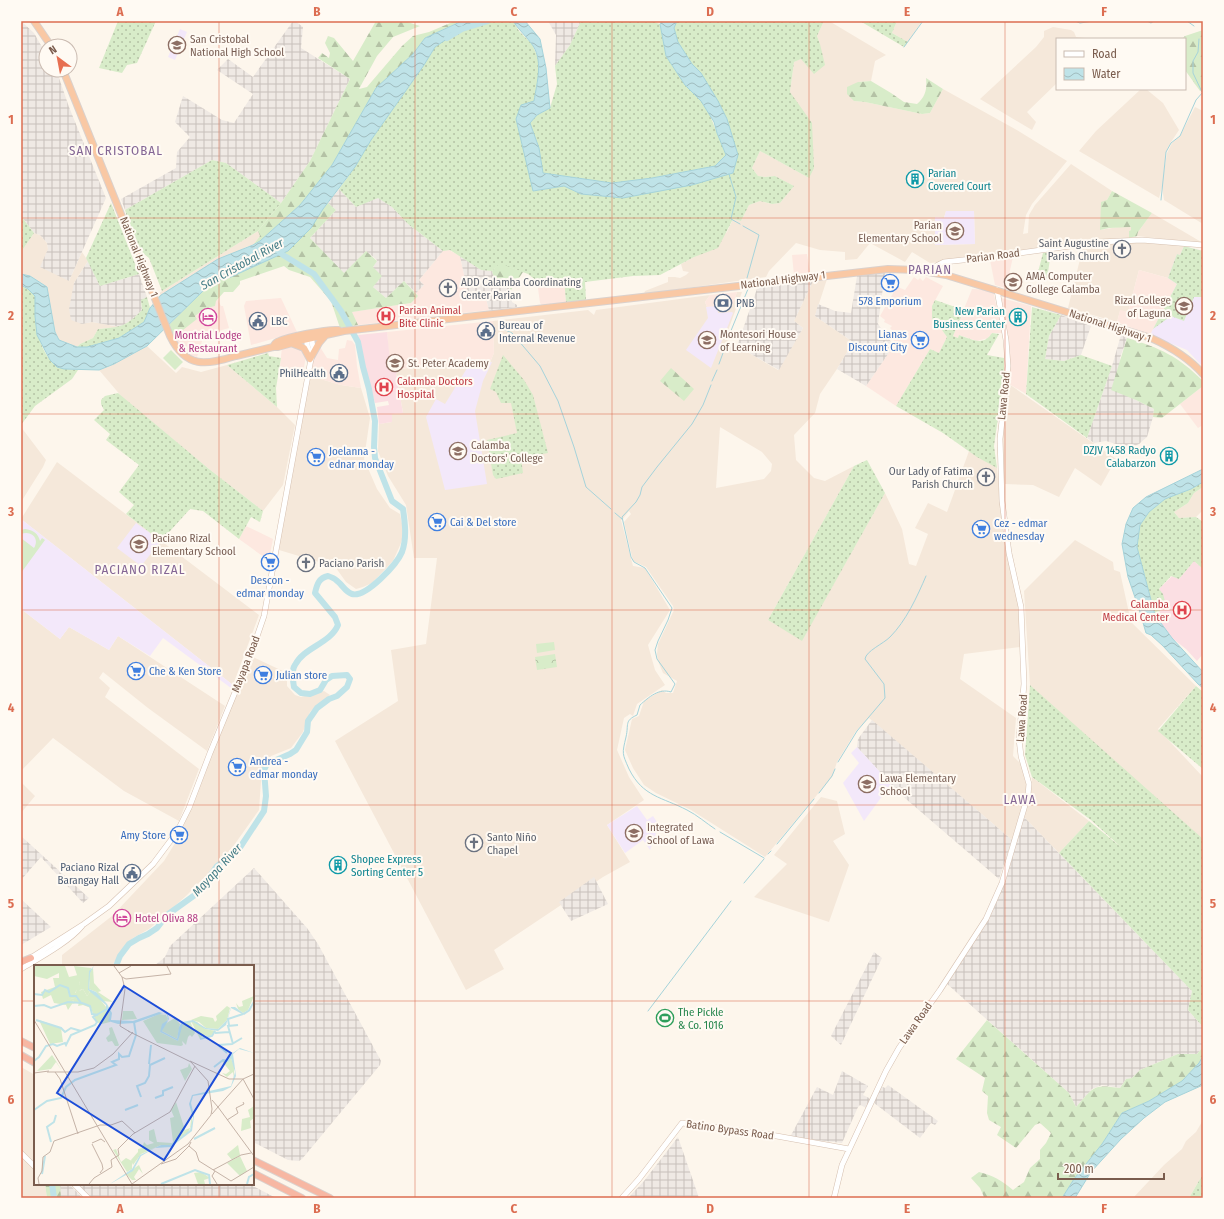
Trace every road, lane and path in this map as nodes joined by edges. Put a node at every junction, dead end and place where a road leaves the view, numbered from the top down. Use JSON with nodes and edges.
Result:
{"nodes":[{"id":1,"x":34,"y":21,"type":"edge"},
{"id":2,"x":46,"y":38,"type":"edge"},
{"id":3,"x":66,"y":78,"type":"edge"},
{"id":4,"x":1203,"y":245,"type":"edge"},
{"id":5,"x":931,"y":273,"type":"junction"},
{"id":6,"x":997,"y":290,"type":"junction"},
{"id":7,"x":344,"y":331,"type":"junction"},
{"id":8,"x":309,"y":336,"type":"junction"},
{"id":9,"x":325,"y":336,"type":"junction"},
{"id":10,"x":291,"y":343,"type":"junction"},
{"id":11,"x":273,"y":347,"type":"junction"},
{"id":12,"x":310,"y":360,"type":"junction"},
{"id":13,"x":1203,"y":374,"type":"edge"},
{"id":14,"x":86,"y":923,"type":"junction"},
{"id":15,"x":31,"y":958,"type":"joint"},
{"id":16,"x":21,"y":963,"type":"edge"},
{"id":17,"x":21,"y":969,"type":"edge"},
{"id":18,"x":21,"y":1041,"type":"edge"},
{"id":19,"x":34,"y":1048,"type":"edge"},
{"id":20,"x":21,"y":1055,"type":"edge"},
{"id":21,"x":21,"y":1059,"type":"edge"},
{"id":22,"x":34,"y":1062,"type":"edge"},
{"id":23,"x":34,"y":1063,"type":"edge"},
{"id":24,"x":849,"y":1149,"type":"junction"},
{"id":25,"x":21,"y":1153,"type":"edge"},
{"id":26,"x":254,"y":1160,"type":"edge"},
{"id":27,"x":34,"y":1166,"type":"edge"},
{"id":28,"x":254,"y":1174,"type":"edge"},
{"id":29,"x":75,"y":1185,"type":"edge"},
{"id":30,"x":88,"y":1198,"type":"edge"},
{"id":31,"x":302,"y":1198,"type":"edge"},
{"id":32,"x":330,"y":1198,"type":"edge"},
{"id":33,"x":622,"y":1198,"type":"edge"},
{"id":34,"x":834,"y":1198,"type":"edge"}],
"edges":[{"from":1,"to":2,"type":"highway"},
{"from":3,"to":11,"type":"highway","name":"National Highway 1"},
{"from":4,"to":5,"type":"main road","name":"Parian Road"},
{"from":5,"to":6,"type":"highway","name":"National Highway 1"},
{"from":5,"to":7,"type":"highway","name":"National Highway 1"},
{"from":6,"to":13,"type":"highway","name":"National Highway 1"},
{"from":6,"to":24,"type":"main road","name":"Lawa Road"},
{"from":7,"to":8,"type":"highway","name":"National Highway 1"},
{"from":7,"to":9,"type":"highway","name":"National Highway 1"},
{"from":8,"to":9,"type":"highway","name":"National Highway 1"},
{"from":8,"to":10,"type":"highway","name":"National Highway 1"},
{"from":8,"to":11,"type":"highway","name":"National Highway 1"},
{"from":8,"to":12,"type":"main road","name":"Mayapa Road"},
{"from":9,"to":12,"type":"highway"},
{"from":10,"to":11,"type":"highway","name":"National Highway 1"},
{"from":10,"to":12,"type":"highway"},
{"from":12,"to":14,"type":"main road","name":"Mayapa Road"},
{"from":14,"to":15,"type":"main road","name":"Mayapa Road"},
{"from":14,"to":17,"type":"main road","name":"Mayapa Road"},
{"from":15,"to":16,"type":"highway"},
{"from":18,"to":19,"type":"highway"},
{"from":20,"to":22,"type":"highway"},
{"from":21,"to":23,"type":"highway"},
{"from":24,"to":33,"type":"main road","name":"Batino Bypass Road"},
{"from":24,"to":34,"type":"main road","name":"Lawa Road"},
{"from":25,"to":27,"type":"main road"},
{"from":26,"to":32,"type":"highway"},
{"from":28,"to":31,"type":"highway"},
{"from":29,"to":30,"type":"main road"}]}
